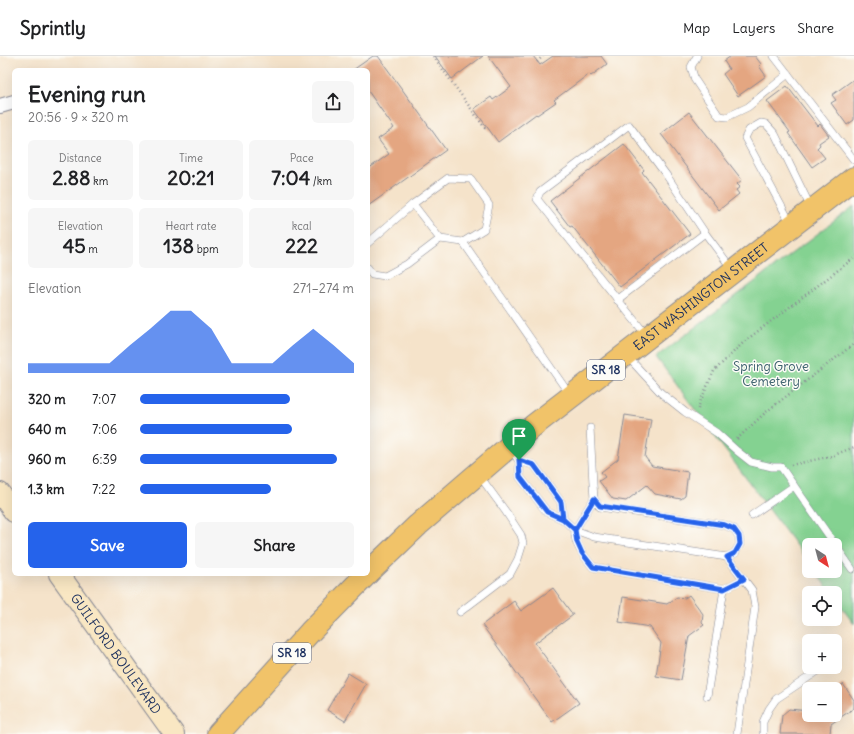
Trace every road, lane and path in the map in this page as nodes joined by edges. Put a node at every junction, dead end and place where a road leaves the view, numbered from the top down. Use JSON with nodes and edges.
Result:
{"nodes":[{"id":1,"x":433,"y":56,"type":"edge"},
{"id":2,"x":543,"y":56,"type":"edge"},
{"id":3,"x":697,"y":56,"type":"edge"},
{"id":4,"x":774,"y":56,"type":"edge"},
{"id":5,"x":537,"y":62,"type":"dead end"},
{"id":6,"x":788,"y":74,"type":"junction"},
{"id":7,"x":12,"y":103,"type":"edge"},
{"id":8,"x":0,"y":106,"type":"edge"},
{"id":9,"x":487,"y":127,"type":"dead end"},
{"id":10,"x":854,"y":160,"type":"edge"},
{"id":11,"x":854,"y":178,"type":"edge"},
{"id":12,"x":413,"y":204,"type":"junction"},
{"id":13,"x":812,"y":210,"type":"junction"},
{"id":14,"x":792,"y":226,"type":"junction"},
{"id":15,"x":705,"y":233,"type":"junction"},
{"id":16,"x":440,"y":239,"type":"junction"},
{"id":17,"x":370,"y":241,"type":"edge"},
{"id":18,"x":463,"y":242,"type":"junction"},
{"id":19,"x":854,"y":258,"type":"edge"},
{"id":20,"x":370,"y":271,"type":"edge"},
{"id":21,"x":733,"y":271,"type":"junction"},
{"id":22,"x":617,"y":300,"type":"junction"},
{"id":23,"x":648,"y":337,"type":"junction"},
{"id":24,"x":854,"y":344,"type":"edge"},
{"id":25,"x":626,"y":354,"type":"junction"},
{"id":26,"x":571,"y":397,"type":"junction"},
{"id":27,"x":695,"y":419,"type":"junction"},
{"id":28,"x":590,"y":428,"type":"dead end"},
{"id":29,"x":730,"y":445,"type":"junction"},
{"id":30,"x":854,"y":447,"type":"edge"},
{"id":31,"x":514,"y":454,"type":"junction"},
{"id":32,"x":781,"y":467,"type":"junction"},
{"id":33,"x":478,"y":473,"type":"junction"},
{"id":34,"x":794,"y":486,"type":"junction"},
{"id":35,"x":0,"y":492,"type":"edge"},
{"id":36,"x":594,"y":499,"type":"junction"},
{"id":37,"x":12,"y":509,"type":"edge"},
{"id":38,"x":752,"y":515,"type":"dead end"},
{"id":39,"x":563,"y":519,"type":"junction"},
{"id":40,"x":575,"y":530,"type":"junction"},
{"id":41,"x":727,"y":557,"type":"junction"},
{"id":42,"x":852,"y":569,"type":"dead end"},
{"id":43,"x":370,"y":572,"type":"edge"},
{"id":44,"x":60,"y":576,"type":"edge"},
{"id":45,"x":366,"y":576,"type":"edge"},
{"id":46,"x":744,"y":579,"type":"junction"},
{"id":47,"x":724,"y":589,"type":"junction"},
{"id":48,"x":460,"y":612,"type":"dead end"},
{"id":49,"x":814,"y":674,"type":"edge"},
{"id":50,"x":707,"y":696,"type":"dead end"},
{"id":51,"x":174,"y":734,"type":"edge"},
{"id":52,"x":218,"y":734,"type":"edge"},
{"id":53,"x":737,"y":734,"type":"edge"},
{"id":54,"x":763,"y":734,"type":"edge"}],
"edges":[{"from":1,"to":9,"type":"path"},
{"from":2,"to":5,"type":"path"},
{"from":3,"to":6,"type":"lane"},
{"from":4,"to":6,"type":"lane"},
{"from":6,"to":10,"type":"lane"},
{"from":7,"to":8,"type":"street"},
{"from":11,"to":13,"type":"highway","name":"EAST WASHINGTON STREET","number":"SR 18"},
{"from":12,"to":16,"type":"lane"},
{"from":12,"to":17,"type":"lane"},
{"from":12,"to":18,"type":"lane"},
{"from":13,"to":14,"type":"highway","name":"EAST WASHINGTON STREET","number":"SR 18"},
{"from":13,"to":14,"type":"lane"},
{"from":14,"to":21,"type":"highway","name":"EAST WASHINGTON STREET","number":"SR 18"},
{"from":15,"to":21,"type":"lane"},
{"from":15,"to":22,"type":"lane"},
{"from":15,"to":22,"type":"lane"},
{"from":16,"to":18,"type":"lane"},
{"from":16,"to":20,"type":"lane"},
{"from":18,"to":26,"type":"lane"},
{"from":19,"to":27,"type":"path"},
{"from":21,"to":23,"type":"highway","name":"EAST WASHINGTON STREET","number":"SR 18"},
{"from":22,"to":23,"type":"lane"},
{"from":23,"to":25,"type":"highway","name":"EAST WASHINGTON STREET","number":"SR 18"},
{"from":24,"to":29,"type":"path"},
{"from":25,"to":26,"type":"highway","name":"EAST WASHINGTON STREET","number":"SR 18"},
{"from":25,"to":27,"type":"lane"},
{"from":26,"to":31,"type":"highway","name":"EAST WASHINGTON STREET","number":"SR 18"},
{"from":27,"to":29,"type":"lane"},
{"from":28,"to":36,"type":"lane"},
{"from":29,"to":32,"type":"lane"},
{"from":30,"to":32,"type":"path"},
{"from":31,"to":33,"type":"highway","name":"EAST WASHINGTON STREET","number":"SR 18"},
{"from":31,"to":39,"type":"lane"},
{"from":31,"to":39,"type":"lane"},
{"from":32,"to":34,"type":"lane"},
{"from":33,"to":43,"type":"highway","name":"EAST WASHINGTON STREET","number":"SR 18"},
{"from":33,"to":48,"type":"lane"},
{"from":34,"to":38,"type":"lane"},
{"from":34,"to":42,"type":"lane"},
{"from":35,"to":37,"type":"street"},
{"from":36,"to":40,"type":"lane"},
{"from":36,"to":41,"type":"lane"},
{"from":39,"to":40,"type":"lane"},
{"from":40,"to":41,"type":"lane"},
{"from":40,"to":47,"type":"lane"},
{"from":41,"to":46,"type":"lane"},
{"from":44,"to":51,"type":"street","name":"GUILFORD BOULEVARD"},
{"from":45,"to":52,"type":"highway","name":"EAST WASHINGTON STREET","number":"SR 18"},
{"from":46,"to":47,"type":"lane"},
{"from":46,"to":53,"type":"lane"},
{"from":47,"to":50,"type":"lane"},
{"from":49,"to":54,"type":"lane"}]}
